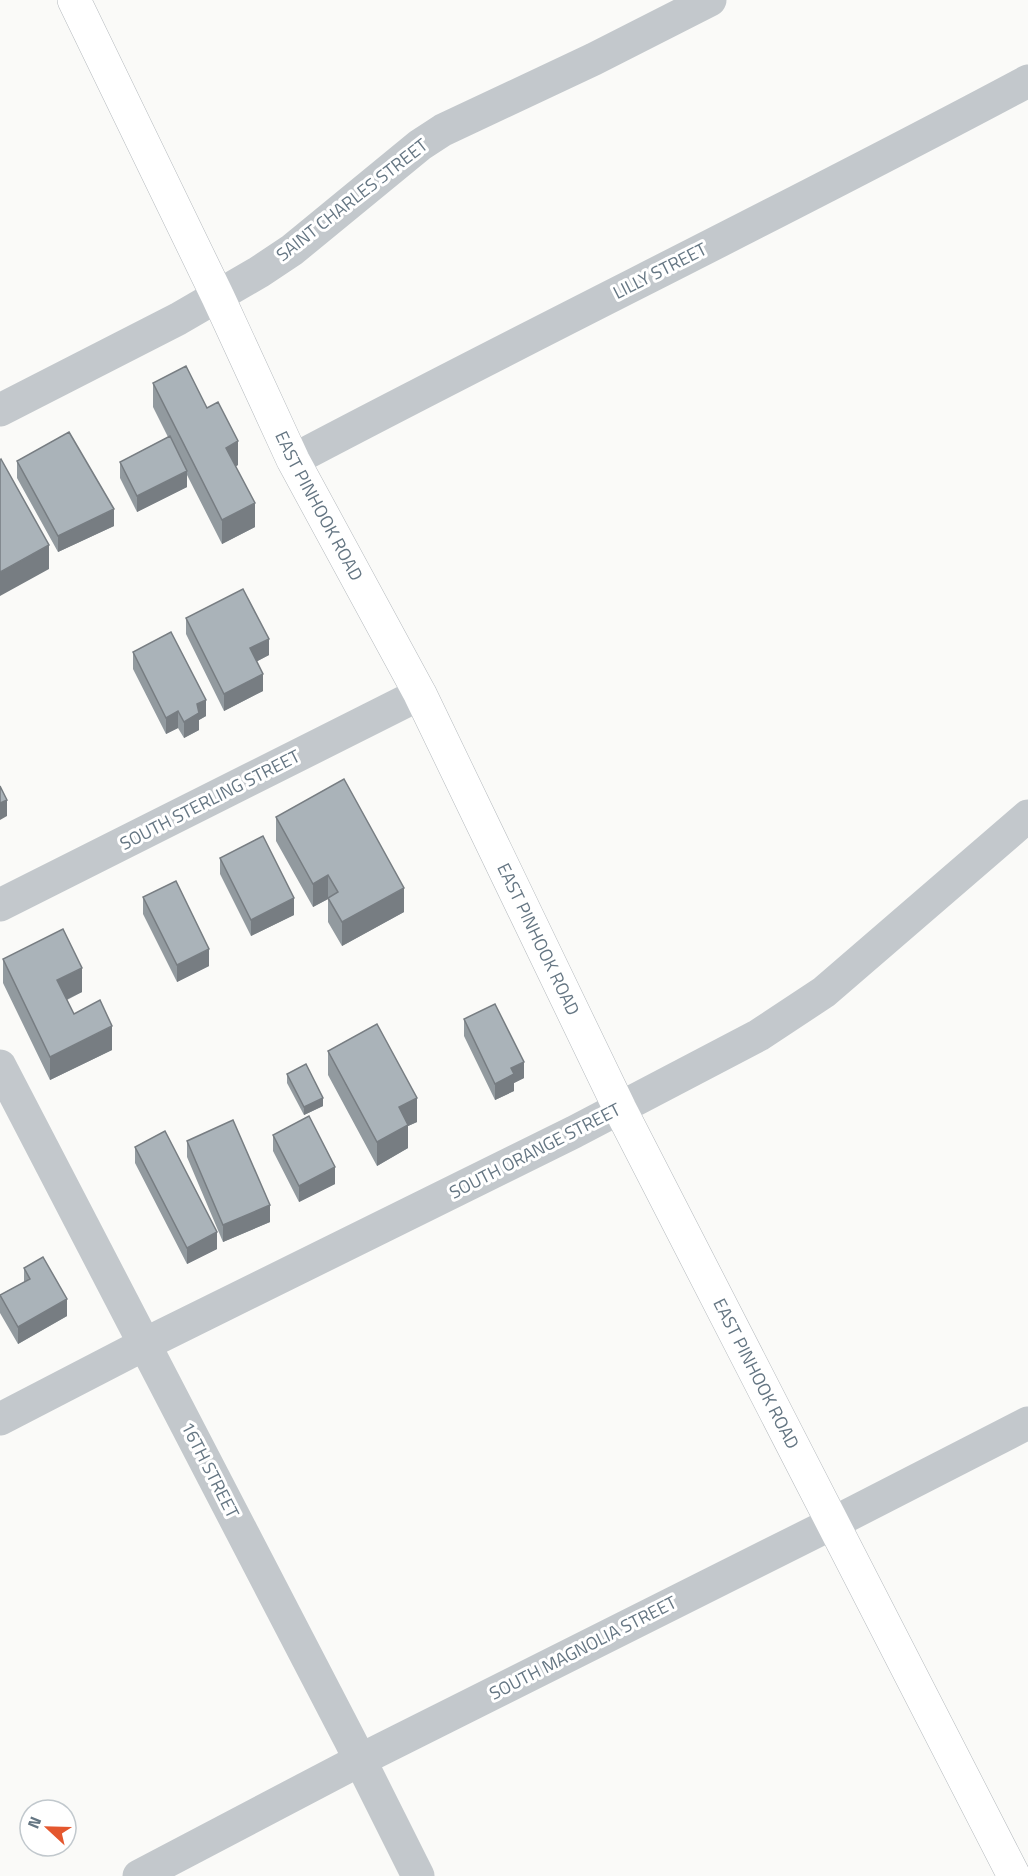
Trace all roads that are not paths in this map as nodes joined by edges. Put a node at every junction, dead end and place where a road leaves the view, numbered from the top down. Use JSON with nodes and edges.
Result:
{"nodes":[{"id":1,"x":74,"y":0,"type":"edge"},
{"id":2,"x":710,"y":0,"type":"edge"},
{"id":3,"x":1028,"y":81,"type":"edge"},
{"id":4,"x":218,"y":297,"type":"junction"},
{"id":5,"x":0,"y":410,"type":"edge"},
{"id":6,"x":293,"y":460,"type":"junction"},
{"id":7,"x":420,"y":694,"type":"junction"},
{"id":8,"x":1028,"y":816,"type":"edge"},
{"id":9,"x":0,"y":905,"type":"edge"},
{"id":10,"x":0,"y":1066,"type":"edge"},
{"id":11,"x":620,"y":1109,"type":"junction"},
{"id":12,"x":145,"y":1344,"type":"junction"},
{"id":13,"x":0,"y":1419,"type":"edge"},
{"id":14,"x":1028,"y":1423,"type":"edge"},
{"id":15,"x":834,"y":1523,"type":"junction"},
{"id":16,"x":360,"y":1760,"type":"junction"},
{"id":17,"x":139,"y":1876,"type":"edge"},
{"id":18,"x":418,"y":1876,"type":"edge"},
{"id":19,"x":1014,"y":1876,"type":"edge"}],
"edges":[{"from":1,"to":4,"type":"main road","name":"EAST PINHOOK ROAD"},
{"from":2,"to":4,"type":"street","name":"SAINT CHARLES STREET"},
{"from":3,"to":6,"type":"street","name":"LILLY STREET"},
{"from":4,"to":5,"type":"street","name":"SAINT CHARLES STREET"},
{"from":4,"to":6,"type":"main road","name":"EAST PINHOOK ROAD"},
{"from":6,"to":7,"type":"main road","name":"EAST PINHOOK ROAD"},
{"from":7,"to":9,"type":"street","name":"SOUTH STERLING STREET"},
{"from":7,"to":11,"type":"main road","name":"EAST PINHOOK ROAD"},
{"from":8,"to":11,"type":"street","name":"SOUTH ORANGE STREET"},
{"from":10,"to":12,"type":"street","name":"16TH STREET"},
{"from":11,"to":12,"type":"street","name":"SOUTH ORANGE STREET"},
{"from":11,"to":15,"type":"main road","name":"EAST PINHOOK ROAD"},
{"from":12,"to":13,"type":"street","name":"SOUTH ORANGE STREET"},
{"from":12,"to":16,"type":"street","name":"16TH STREET"},
{"from":14,"to":15,"type":"street","name":"SOUTH MAGNOLIA STREET"},
{"from":15,"to":16,"type":"street","name":"SOUTH MAGNOLIA STREET"},
{"from":15,"to":19,"type":"main road","name":"EAST PINHOOK ROAD"},
{"from":16,"to":17,"type":"street","name":"SOUTH MAGNOLIA STREET"},
{"from":16,"to":18,"type":"street","name":"16TH STREET"}]}
